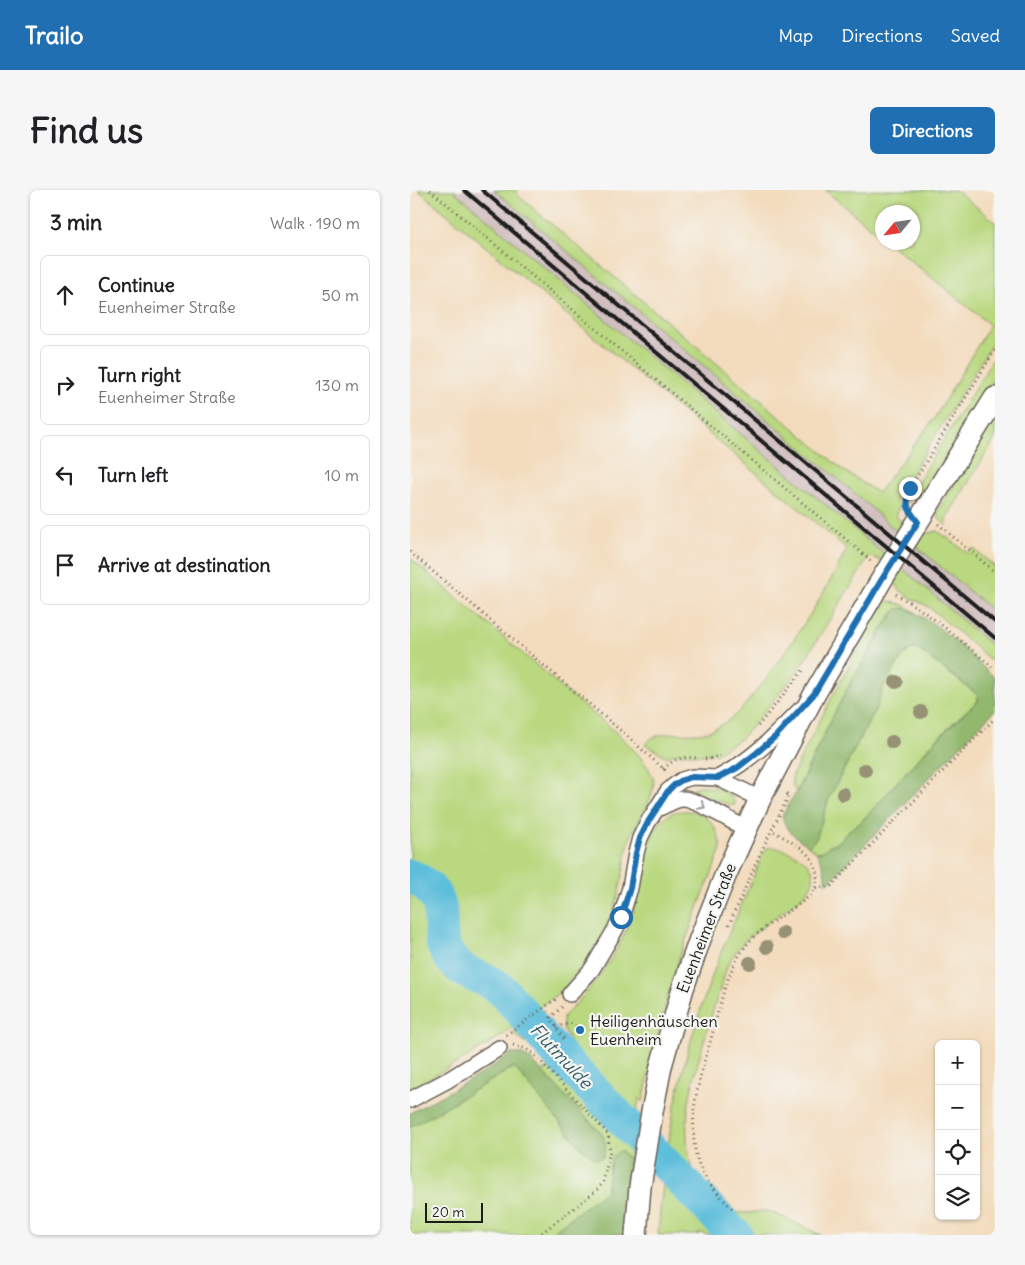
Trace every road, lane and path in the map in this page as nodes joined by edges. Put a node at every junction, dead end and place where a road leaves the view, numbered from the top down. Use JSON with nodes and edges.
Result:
{"nodes":[{"id":1,"x":430,"y":190,"type":"edge"},
{"id":2,"x":995,"y":350,"type":"edge"},
{"id":3,"x":995,"y":398,"type":"edge"},
{"id":4,"x":921,"y":517,"type":"junction"},
{"id":5,"x":410,"y":552,"type":"edge"},
{"id":6,"x":868,"y":558,"type":"dead end"},
{"id":7,"x":995,"y":572,"type":"edge"},
{"id":8,"x":911,"y":604,"type":"dead end"},
{"id":9,"x":809,"y":661,"type":"dead end"},
{"id":10,"x":995,"y":669,"type":"edge"},
{"id":11,"x":814,"y":694,"type":"junction"},
{"id":12,"x":995,"y":718,"type":"edge"},
{"id":13,"x":752,"y":732,"type":"dead end"},
{"id":14,"x":718,"y":778,"type":"junction"},
{"id":15,"x":682,"y":780,"type":"junction"},
{"id":16,"x":657,"y":809,"type":"junction"},
{"id":17,"x":753,"y":815,"type":"junction"},
{"id":18,"x":816,"y":888,"type":"junction"},
{"id":19,"x":570,"y":994,"type":"joint"},
{"id":20,"x":542,"y":1008,"type":"dead end"},
{"id":21,"x":556,"y":1027,"type":"junction"},
{"id":22,"x":578,"y":1027,"type":"dead end"},
{"id":23,"x":512,"y":1031,"type":"dead end"},
{"id":24,"x":564,"y":1039,"type":"dead end"},
{"id":25,"x":499,"y":1048,"type":"joint"},
{"id":26,"x":410,"y":1100,"type":"edge"},
{"id":27,"x":732,"y":1208,"type":"dead end"},
{"id":28,"x":539,"y":1235,"type":"edge"},
{"id":29,"x":636,"y":1235,"type":"edge"}],
"edges":[{"from":1,"to":6,"type":"path"},
{"from":2,"to":4,"type":"path"},
{"from":3,"to":4,"type":"main road","name":"Euenheimer Straße"},
{"from":4,"to":7,"type":"path"},
{"from":4,"to":11,"type":"main road","name":"Euenheimer Straße"},
{"from":5,"to":15,"type":"path"},
{"from":8,"to":10,"type":"path"},
{"from":9,"to":13,"type":"path"},
{"from":11,"to":14,"type":"street","name":"Euenheimer Straße"},
{"from":11,"to":17,"type":"main road","name":"Euenheimer Straße"},
{"from":12,"to":18,"type":"path"},
{"from":14,"to":15,"type":"street"},
{"from":14,"to":17,"type":"street"},
{"from":15,"to":16,"type":"street"},
{"from":16,"to":17,"type":"street","one_way":true},
{"from":16,"to":19,"type":"street"},
{"from":17,"to":18,"type":"path"},
{"from":17,"to":29,"type":"main road","name":"Euenheimer Straße"},
{"from":18,"to":27,"type":"path"},
{"from":19,"to":21,"type":"path"},
{"from":20,"to":23,"type":"path"},
{"from":21,"to":22,"type":"path"},
{"from":21,"to":24,"type":"path"},
{"from":25,"to":26,"type":"street"},
{"from":25,"to":28,"type":"path"}]}
